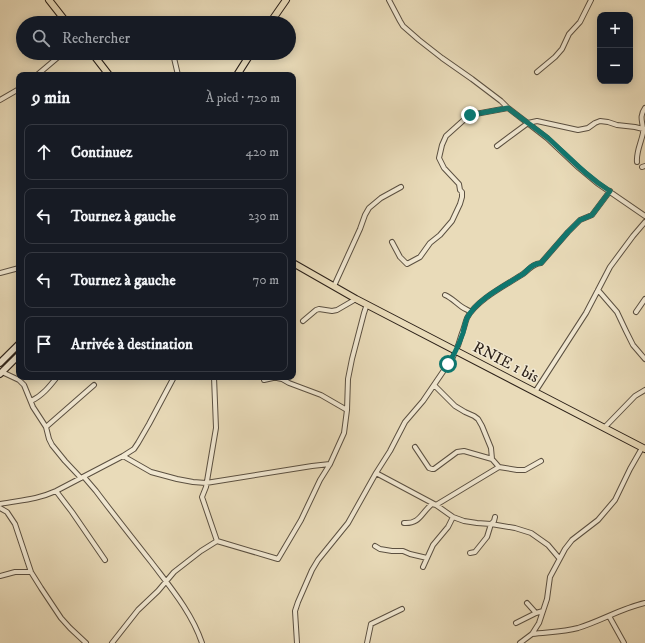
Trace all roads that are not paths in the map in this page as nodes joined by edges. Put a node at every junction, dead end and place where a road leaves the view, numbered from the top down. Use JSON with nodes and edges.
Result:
{"nodes":[{"id":1,"x":49,"y":0,"type":"edge"},
{"id":2,"x":286,"y":0,"type":"edge"},
{"id":3,"x":389,"y":0,"type":"edge"},
{"id":4,"x":591,"y":0,"type":"edge"},
{"id":5,"x":62,"y":16,"type":"edge"},
{"id":6,"x":275,"y":16,"type":"edge"},
{"id":7,"x":55,"y":60,"type":"edge"},
{"id":8,"x":98,"y":60,"type":"edge"},
{"id":9,"x":174,"y":60,"type":"edge"},
{"id":10,"x":247,"y":60,"type":"edge"},
{"id":11,"x":41,"y":72,"type":"edge"},
{"id":12,"x":107,"y":72,"type":"edge"},
{"id":13,"x":177,"y":72,"type":"edge"},
{"id":14,"x":239,"y":72,"type":"edge"},
{"id":15,"x":537,"y":72,"type":"dead end"},
{"id":16,"x":16,"y":91,"type":"edge"},
{"id":17,"x":0,"y":100,"type":"edge"},
{"id":18,"x":508,"y":108,"type":"junction"},
{"id":19,"x":645,"y":108,"type":"edge"},
{"id":20,"x":528,"y":123,"type":"junction"},
{"id":21,"x":644,"y":129,"type":"edge"},
{"id":22,"x":497,"y":146,"type":"dead end"},
{"id":23,"x":637,"y":162,"type":"dead end"},
{"id":24,"x":401,"y":187,"type":"dead end"},
{"id":25,"x":610,"y":191,"type":"junction"},
{"id":26,"x":645,"y":216,"type":"edge"},
{"id":27,"x":645,"y":222,"type":"edge"},
{"id":28,"x":392,"y":242,"type":"dead end"},
{"id":29,"x":296,"y":265,"type":"edge"},
{"id":30,"x":16,"y":269,"type":"edge"},
{"id":31,"x":0,"y":273,"type":"edge"},
{"id":32,"x":334,"y":286,"type":"junction"},
{"id":33,"x":598,"y":290,"type":"junction"},
{"id":34,"x":445,"y":295,"type":"dead end"},
{"id":35,"x":645,"y":298,"type":"edge"},
{"id":36,"x":356,"y":299,"type":"junction"},
{"id":37,"x":367,"y":304,"type":"junction"},
{"id":38,"x":471,"y":312,"type":"junction"},
{"id":39,"x":636,"y":312,"type":"dead end"},
{"id":40,"x":303,"y":321,"type":"dead end"},
{"id":41,"x":16,"y":347,"type":"edge"},
{"id":42,"x":13,"y":350,"type":"junction"},
{"id":43,"x":456,"y":351,"type":"junction"},
{"id":44,"x":16,"y":352,"type":"edge"},
{"id":45,"x":16,"y":358,"type":"edge"},
{"id":46,"x":645,"y":359,"type":"edge"},
{"id":47,"x":0,"y":363,"type":"edge"},
{"id":48,"x":1,"y":373,"type":"edge"},
{"id":49,"x":16,"y":379,"type":"edge"},
{"id":50,"x":19,"y":380,"type":"edge"},
{"id":51,"x":55,"y":380,"type":"edge"},
{"id":52,"x":172,"y":380,"type":"edge"},
{"id":53,"x":214,"y":380,"type":"edge"},
{"id":54,"x":283,"y":380,"type":"edge"},
{"id":55,"x":94,"y":385,"type":"dead end"},
{"id":56,"x":434,"y":385,"type":"junction"},
{"id":57,"x":645,"y":390,"type":"edge"},
{"id":58,"x":535,"y":392,"type":"junction"},
{"id":59,"x":31,"y":401,"type":"junction"},
{"id":60,"x":347,"y":410,"type":"junction"},
{"id":61,"x":46,"y":427,"type":"junction"},
{"id":62,"x":604,"y":428,"type":"junction"},
{"id":63,"x":415,"y":448,"type":"dead end"},
{"id":64,"x":644,"y":449,"type":"edge"},
{"id":65,"x":122,"y":456,"type":"junction"},
{"id":66,"x":492,"y":459,"type":"junction"},
{"id":67,"x":541,"y":461,"type":"dead end"},
{"id":68,"x":330,"y":464,"type":"junction"},
{"id":69,"x":499,"y":467,"type":"junction"},
{"id":70,"x":376,"y":473,"type":"junction"},
{"id":71,"x":82,"y":477,"type":"junction"},
{"id":72,"x":206,"y":482,"type":"junction"},
{"id":73,"x":56,"y":491,"type":"junction"},
{"id":74,"x":0,"y":504,"type":"edge"},
{"id":75,"x":436,"y":505,"type":"junction"},
{"id":76,"x":0,"y":508,"type":"edge"},
{"id":77,"x":453,"y":517,"type":"junction"},
{"id":78,"x":495,"y":517,"type":"dead end"},
{"id":79,"x":404,"y":523,"type":"dead end"},
{"id":80,"x":492,"y":524,"type":"junction"},
{"id":81,"x":217,"y":541,"type":"junction"},
{"id":82,"x":375,"y":546,"type":"dead end"},
{"id":83,"x":470,"y":553,"type":"dead end"},
{"id":84,"x":427,"y":558,"type":"junction"},
{"id":85,"x":559,"y":558,"type":"junction"},
{"id":86,"x":105,"y":560,"type":"dead end"},
{"id":87,"x":423,"y":567,"type":"dead end"},
{"id":88,"x":32,"y":572,"type":"junction"},
{"id":89,"x":0,"y":576,"type":"edge"},
{"id":90,"x":166,"y":582,"type":"junction"},
{"id":91,"x":527,"y":603,"type":"dead end"},
{"id":92,"x":645,"y":603,"type":"edge"},
{"id":93,"x":402,"y":610,"type":"dead end"},
{"id":94,"x":543,"y":611,"type":"junction"},
{"id":95,"x":536,"y":613,"type":"junction"},
{"id":96,"x":609,"y":616,"type":"junction"},
{"id":97,"x":516,"y":623,"type":"dead end"},
{"id":98,"x":532,"y":634,"type":"junction"},
{"id":99,"x":86,"y":643,"type":"edge"},
{"id":100,"x":112,"y":643,"type":"edge"},
{"id":101,"x":202,"y":643,"type":"edge"},
{"id":102,"x":297,"y":643,"type":"edge"},
{"id":103,"x":367,"y":643,"type":"edge"},
{"id":104,"x":520,"y":643,"type":"edge"},
{"id":105,"x":624,"y":643,"type":"edge"}],
"edges":[{"from":1,"to":5,"type":"main road"},
{"from":2,"to":6,"type":"main road"},
{"from":3,"to":18,"type":"street"},
{"from":4,"to":15,"type":"street"},
{"from":7,"to":11,"type":"street"},
{"from":8,"to":12,"type":"main road"},
{"from":9,"to":13,"type":"street"},
{"from":10,"to":14,"type":"main road"},
{"from":16,"to":17,"type":"street"},
{"from":18,"to":20,"type":"street"},
{"from":18,"to":28,"type":"street"},
{"from":19,"to":21,"type":"street"},
{"from":20,"to":21,"type":"street"},
{"from":20,"to":22,"type":"street"},
{"from":20,"to":25,"type":"street"},
{"from":21,"to":23,"type":"street"},
{"from":24,"to":32,"type":"street"},
{"from":25,"to":26,"type":"street"},
{"from":25,"to":38,"type":"street"},
{"from":27,"to":33,"type":"street"},
{"from":29,"to":32,"type":"main road","name":"RNIE 1 bis"},
{"from":30,"to":31,"type":"street"},
{"from":32,"to":36,"type":"main road","name":"RNIE 1 bis"},
{"from":33,"to":46,"type":"street"},
{"from":33,"to":58,"type":"street"},
{"from":34,"to":38,"type":"street"},
{"from":35,"to":39,"type":"street"},
{"from":36,"to":37,"type":"main road","name":"RNIE 1 bis"},
{"from":36,"to":40,"type":"street"},
{"from":37,"to":43,"type":"main road","name":"RNIE 1 bis"},
{"from":37,"to":60,"type":"street"},
{"from":38,"to":43,"type":"street"},
{"from":41,"to":42,"type":"main road"},
{"from":42,"to":44,"type":"street"},
{"from":42,"to":47,"type":"main road"},
{"from":43,"to":56,"type":"street"},
{"from":43,"to":58,"type":"main road","name":"RNIE 1 bis"},
{"from":45,"to":48,"type":"main road"},
{"from":48,"to":49,"type":"street"},
{"from":50,"to":59,"type":"street"},
{"from":51,"to":59,"type":"street"},
{"from":52,"to":65,"type":"street"},
{"from":53,"to":72,"type":"street"},
{"from":54,"to":60,"type":"street"},
{"from":55,"to":61,"type":"street"},
{"from":56,"to":66,"type":"street"},
{"from":56,"to":70,"type":"street"},
{"from":57,"to":62,"type":"street"},
{"from":58,"to":62,"type":"main road","name":"RNIE 1 bis"},
{"from":59,"to":61,"type":"street"},
{"from":60,"to":68,"type":"street"},
{"from":61,"to":71,"type":"street"},
{"from":62,"to":64,"type":"main road","name":"RNIE 1 bis"},
{"from":63,"to":66,"type":"street"},
{"from":64,"to":85,"type":"street"},
{"from":65,"to":71,"type":"street"},
{"from":65,"to":72,"type":"street"},
{"from":66,"to":69,"type":"street"},
{"from":67,"to":69,"type":"street"},
{"from":68,"to":72,"type":"street"},
{"from":68,"to":81,"type":"street"},
{"from":69,"to":75,"type":"street"},
{"from":70,"to":75,"type":"street"},
{"from":70,"to":102,"type":"street"},
{"from":71,"to":73,"type":"street"},
{"from":71,"to":90,"type":"street"},
{"from":72,"to":81,"type":"street"},
{"from":73,"to":74,"type":"street"},
{"from":73,"to":86,"type":"street"},
{"from":75,"to":77,"type":"street"},
{"from":75,"to":79,"type":"street"},
{"from":76,"to":88,"type":"street"},
{"from":77,"to":80,"type":"street"},
{"from":77,"to":84,"type":"street"},
{"from":78,"to":80,"type":"street"},
{"from":80,"to":83,"type":"street"},
{"from":80,"to":85,"type":"street"},
{"from":81,"to":90,"type":"street"},
{"from":82,"to":84,"type":"street"},
{"from":84,"to":87,"type":"street"},
{"from":85,"to":94,"type":"street"},
{"from":88,"to":89,"type":"street"},
{"from":88,"to":99,"type":"street"},
{"from":90,"to":100,"type":"street"},
{"from":90,"to":101,"type":"street"},
{"from":91,"to":95,"type":"street"},
{"from":92,"to":96,"type":"street"},
{"from":93,"to":103,"type":"street"},
{"from":94,"to":95,"type":"street"},
{"from":94,"to":98,"type":"street"},
{"from":95,"to":97,"type":"street"},
{"from":96,"to":98,"type":"street"},
{"from":96,"to":105,"type":"street"},
{"from":98,"to":104,"type":"street"}]}
